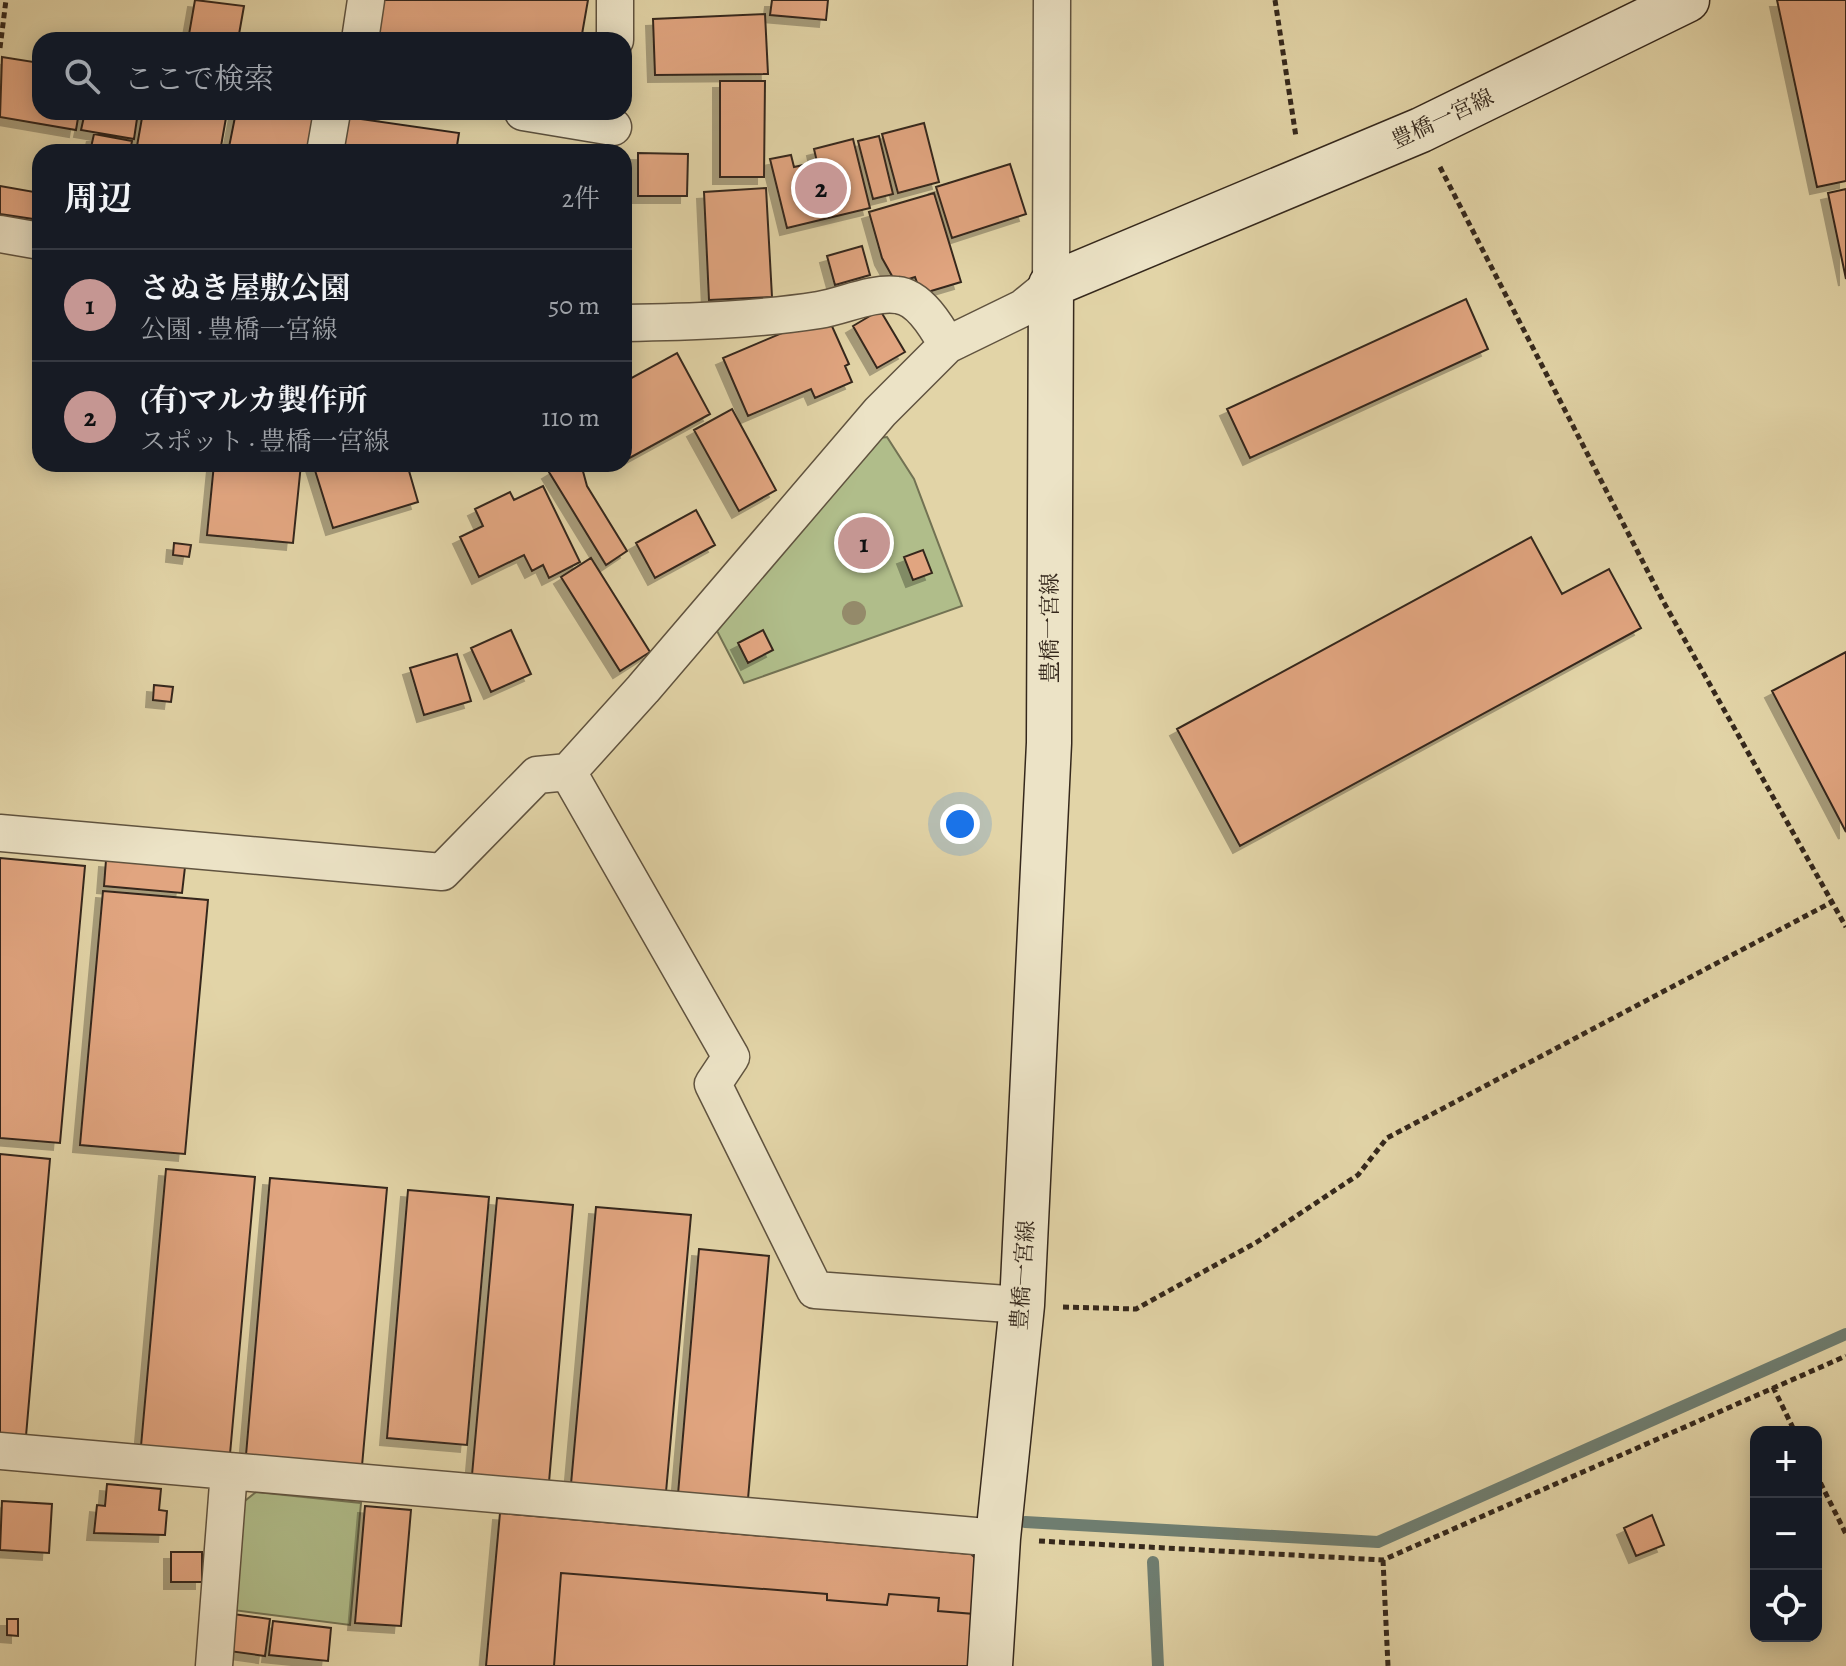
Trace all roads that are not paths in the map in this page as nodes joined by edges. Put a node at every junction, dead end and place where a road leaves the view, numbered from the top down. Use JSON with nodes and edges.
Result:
{"nodes":[{"id":1,"x":366,"y":0,"type":"edge"},
{"id":2,"x":615,"y":0,"type":"edge"},
{"id":3,"x":1052,"y":0,"type":"edge"},
{"id":4,"x":1687,"y":0,"type":"edge"},
{"id":5,"x":361,"y":32,"type":"edge"},
{"id":6,"x":615,"y":32,"type":"edge"},
{"id":7,"x":331,"y":120,"type":"edge"},
{"id":8,"x":563,"y":120,"type":"edge"},
{"id":9,"x":614,"y":130,"type":"edge"},
{"id":10,"x":326,"y":144,"type":"edge"},
{"id":11,"x":0,"y":234,"type":"edge"},
{"id":12,"x":32,"y":240,"type":"edge"},
{"id":13,"x":1051,"y":285,"type":"junction"},
{"id":14,"x":632,"y":323,"type":"edge"},
{"id":15,"x":947,"y":345,"type":"junction"},
{"id":16,"x":568,"y":772,"type":"junction"},
{"id":17,"x":0,"y":833,"type":"edge"},
{"id":18,"x":1022,"y":1305,"type":"junction"},
{"id":19,"x":0,"y":1451,"type":"edge"},
{"id":20,"x":229,"y":1471,"type":"junction"},
{"id":21,"x":998,"y":1538,"type":"junction"},
{"id":22,"x":214,"y":1666,"type":"edge"},
{"id":23,"x":990,"y":1666,"type":"edge"}],
"edges":[{"from":1,"to":5,"type":"street"},
{"from":2,"to":6,"type":"street"},
{"from":3,"to":13,"type":"street"},
{"from":4,"to":13,"type":"main road","name":"豊橋一宮線"},
{"from":7,"to":10,"type":"street"},
{"from":8,"to":9,"type":"street"},
{"from":11,"to":12,"type":"street"},
{"from":13,"to":15,"type":"street"},
{"from":13,"to":18,"type":"main road","name":"豊橋一宮線"},
{"from":14,"to":15,"type":"street"},
{"from":15,"to":16,"type":"street"},
{"from":16,"to":17,"type":"street"},
{"from":16,"to":18,"type":"street"},
{"from":18,"to":21,"type":"main road","name":"豊橋一宮線"},
{"from":19,"to":20,"type":"street"},
{"from":20,"to":21,"type":"street"},
{"from":20,"to":22,"type":"street"},
{"from":21,"to":23,"type":"main road","name":"豊橋一宮線"}]}
